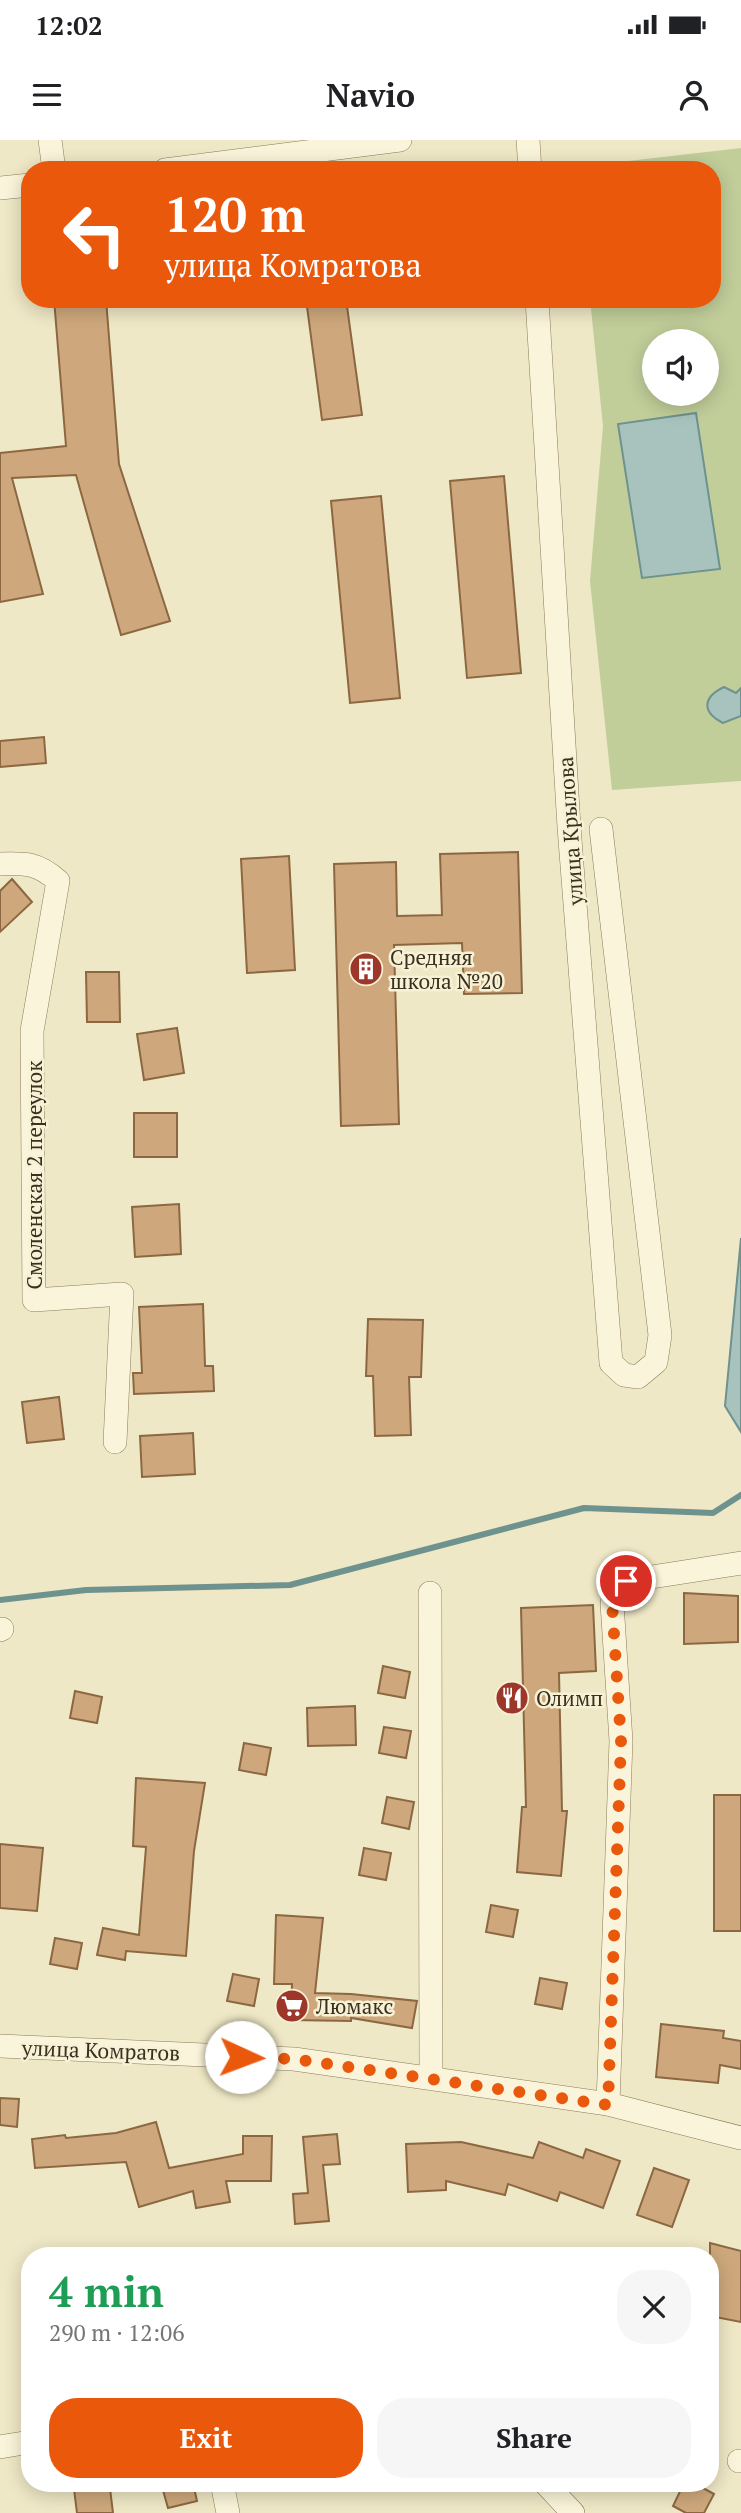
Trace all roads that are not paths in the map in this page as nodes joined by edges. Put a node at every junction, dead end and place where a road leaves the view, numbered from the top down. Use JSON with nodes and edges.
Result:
{"nodes":[{"id":1,"x":50,"y":140,"type":"edge"},
{"id":2,"x":400,"y":140,"type":"edge"},
{"id":3,"x":528,"y":140,"type":"edge"},
{"id":4,"x":281,"y":148,"type":"edge"},
{"id":5,"x":53,"y":161,"type":"edge"},
{"id":6,"x":212,"y":161,"type":"edge"},
{"id":7,"x":529,"y":161,"type":"edge"},
{"id":8,"x":21,"y":186,"type":"edge"},
{"id":9,"x":0,"y":188,"type":"edge"},
{"id":10,"x":538,"y":308,"type":"edge"},
{"id":11,"x":601,"y":829,"type":"dead end"},
{"id":12,"x":0,"y":864,"type":"edge"},
{"id":13,"x":115,"y":1442,"type":"dead end"},
{"id":14,"x":741,"y":1563,"type":"edge"},
{"id":15,"x":430,"y":1593,"type":"dead end"},
{"id":16,"x":0,"y":2046,"type":"edge"},
{"id":17,"x":431,"y":2077,"type":"junction"},
{"id":18,"x":608,"y":2105,"type":"junction"},
{"id":19,"x":741,"y":2138,"type":"edge"},
{"id":20,"x":21,"y":2444,"type":"edge"},
{"id":21,"x":0,"y":2447,"type":"edge"},
{"id":22,"x":224,"y":2492,"type":"edge"},
{"id":23,"x":553,"y":2492,"type":"edge"},
{"id":24,"x":228,"y":2513,"type":"edge"},
{"id":25,"x":573,"y":2513,"type":"edge"}],
"edges":[{"from":1,"to":5,"type":"street"},
{"from":2,"to":4,"type":"street"},
{"from":3,"to":7,"type":"street"},
{"from":4,"to":6,"type":"street"},
{"from":8,"to":9,"type":"street"},
{"from":10,"to":11,"type":"street","name":"улица Крылова"},
{"from":12,"to":13,"type":"street","name":"Смоленская 2 переулок"},
{"from":14,"to":18,"type":"street"},
{"from":15,"to":17,"type":"street"},
{"from":16,"to":17,"type":"street","name":"улица Комратов"},
{"from":17,"to":18,"type":"street","name":"улица Комратов"},
{"from":18,"to":19,"type":"street","name":"улица Комратов"},
{"from":20,"to":21,"type":"street"},
{"from":22,"to":24,"type":"street"},
{"from":23,"to":25,"type":"street"}]}
